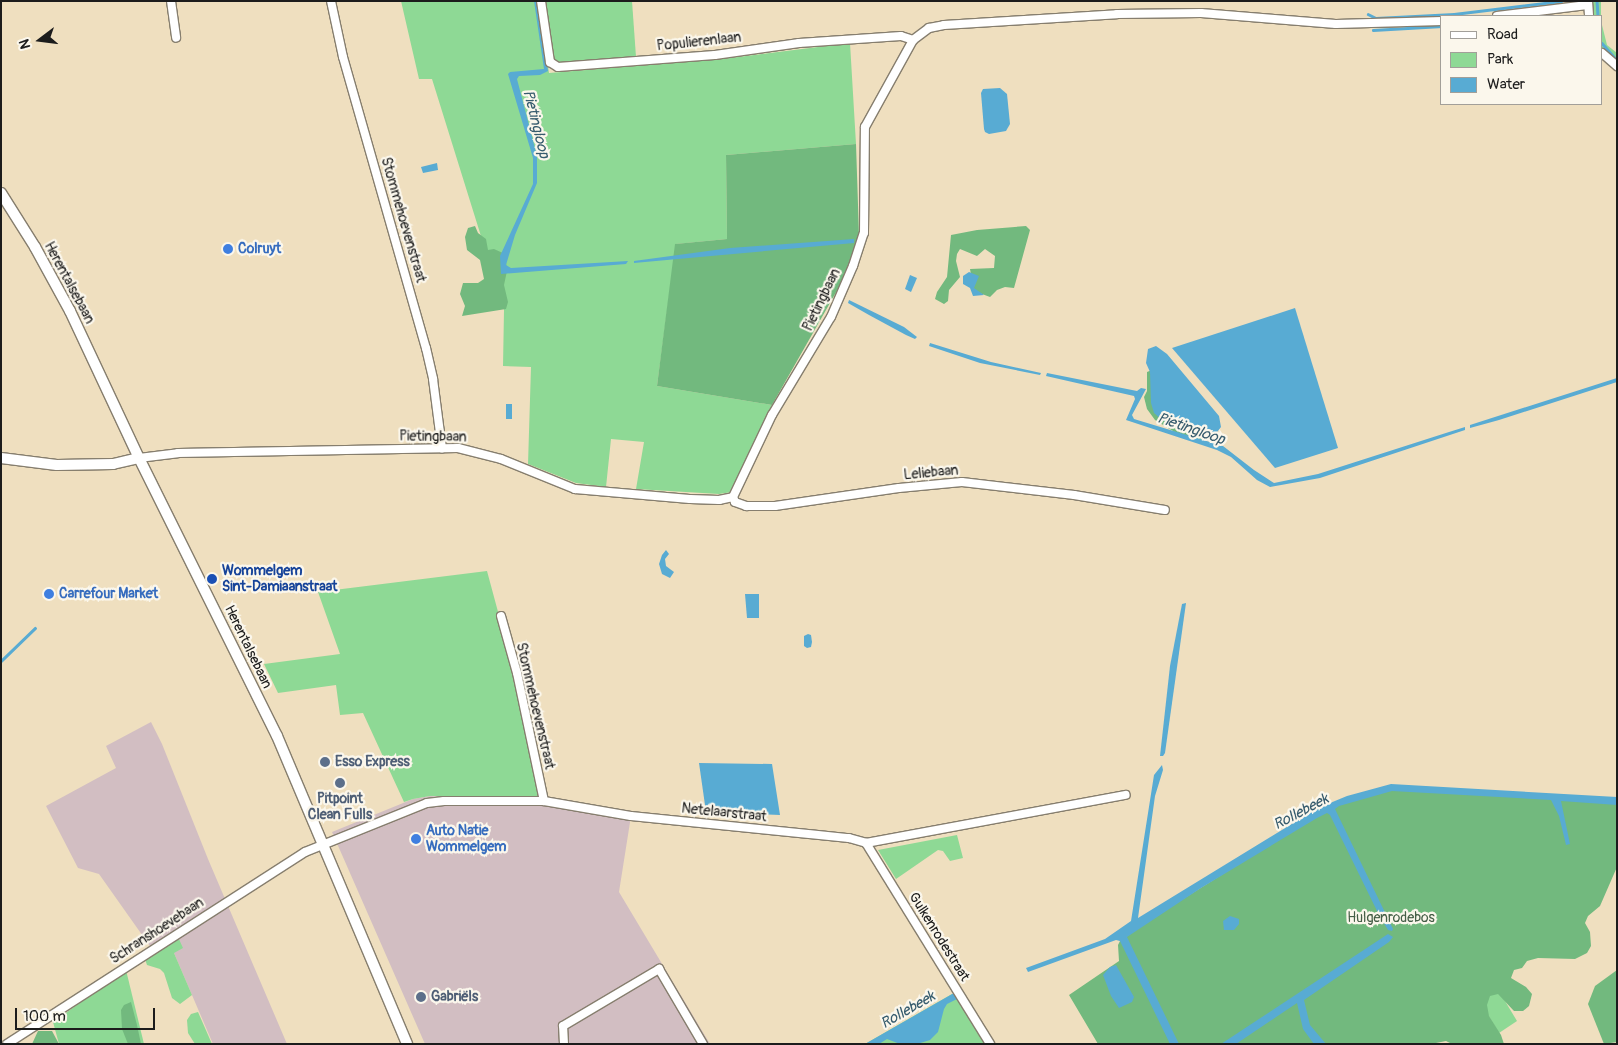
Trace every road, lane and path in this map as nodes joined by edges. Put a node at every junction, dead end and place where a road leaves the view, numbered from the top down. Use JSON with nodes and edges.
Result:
{"nodes":[{"id":1,"x":171,"y":1,"type":"edge"},
{"id":2,"x":331,"y":1,"type":"edge"},
{"id":3,"x":541,"y":1,"type":"edge"},
{"id":4,"x":1588,"y":3,"type":"edge"},
{"id":5,"x":1504,"y":15,"type":"edge"},
{"id":6,"x":1440,"y":21,"type":"edge"},
{"id":7,"x":176,"y":38,"type":"dead end"},
{"id":8,"x":913,"y":40,"type":"junction"},
{"id":9,"x":1603,"y":54,"type":"edge"},
{"id":10,"x":1617,"y":66,"type":"edge"},
{"id":11,"x":1,"y":194,"type":"edge"},
{"id":12,"x":442,"y":448,"type":"junction"},
{"id":13,"x":1,"y":458,"type":"edge"},
{"id":14,"x":139,"y":458,"type":"junction"},
{"id":15,"x":733,"y":497,"type":"junction"},
{"id":16,"x":1164,"y":510,"type":"dead end"},
{"id":17,"x":501,"y":616,"type":"dead end"},
{"id":18,"x":1126,"y":795,"type":"dead end"},
{"id":19,"x":544,"y":801,"type":"junction"},
{"id":20,"x":866,"y":843,"type":"junction"},
{"id":21,"x":324,"y":845,"type":"junction"},
{"id":22,"x":6,"y":1044,"type":"edge"},
{"id":23,"x":407,"y":1044,"type":"edge"},
{"id":24,"x":564,"y":1044,"type":"edge"},
{"id":25,"x":703,"y":1044,"type":"edge"},
{"id":26,"x":990,"y":1044,"type":"edge"}],
"edges":[{"from":1,"to":7,"type":"street"},
{"from":2,"to":12,"type":"street","name":"Stommehoevenstraat"},
{"from":3,"to":8,"type":"street","name":"Populierenlaan"},
{"from":4,"to":5,"type":"street"},
{"from":6,"to":8,"type":"street","name":"Pietingbaan"},
{"from":8,"to":15,"type":"street","name":"Pietingbaan"},
{"from":9,"to":10,"type":"street"},
{"from":11,"to":14,"type":"main road","name":"Herentalsebaan"},
{"from":12,"to":14,"type":"street","name":"Pietingbaan"},
{"from":12,"to":15,"type":"street","name":"Pietingbaan"},
{"from":13,"to":14,"type":"main road"},
{"from":14,"to":21,"type":"main road","name":"Herentalsebaan"},
{"from":15,"to":16,"type":"street","name":"Leliebaan"},
{"from":17,"to":19,"type":"street","name":"Stommehoevenstraat"},
{"from":18,"to":20,"type":"street","name":"Netelaarstraat"},
{"from":19,"to":20,"type":"street","name":"Netelaarstraat"},
{"from":19,"to":21,"type":"street","name":"Netelaarstraat"},
{"from":20,"to":26,"type":"street","name":"Gulkenrodestraat"},
{"from":21,"to":22,"type":"street","name":"Schranshoevebaan"},
{"from":21,"to":23,"type":"main road","name":"Herentalsebaan"},
{"from":24,"to":25,"type":"street"}]}
